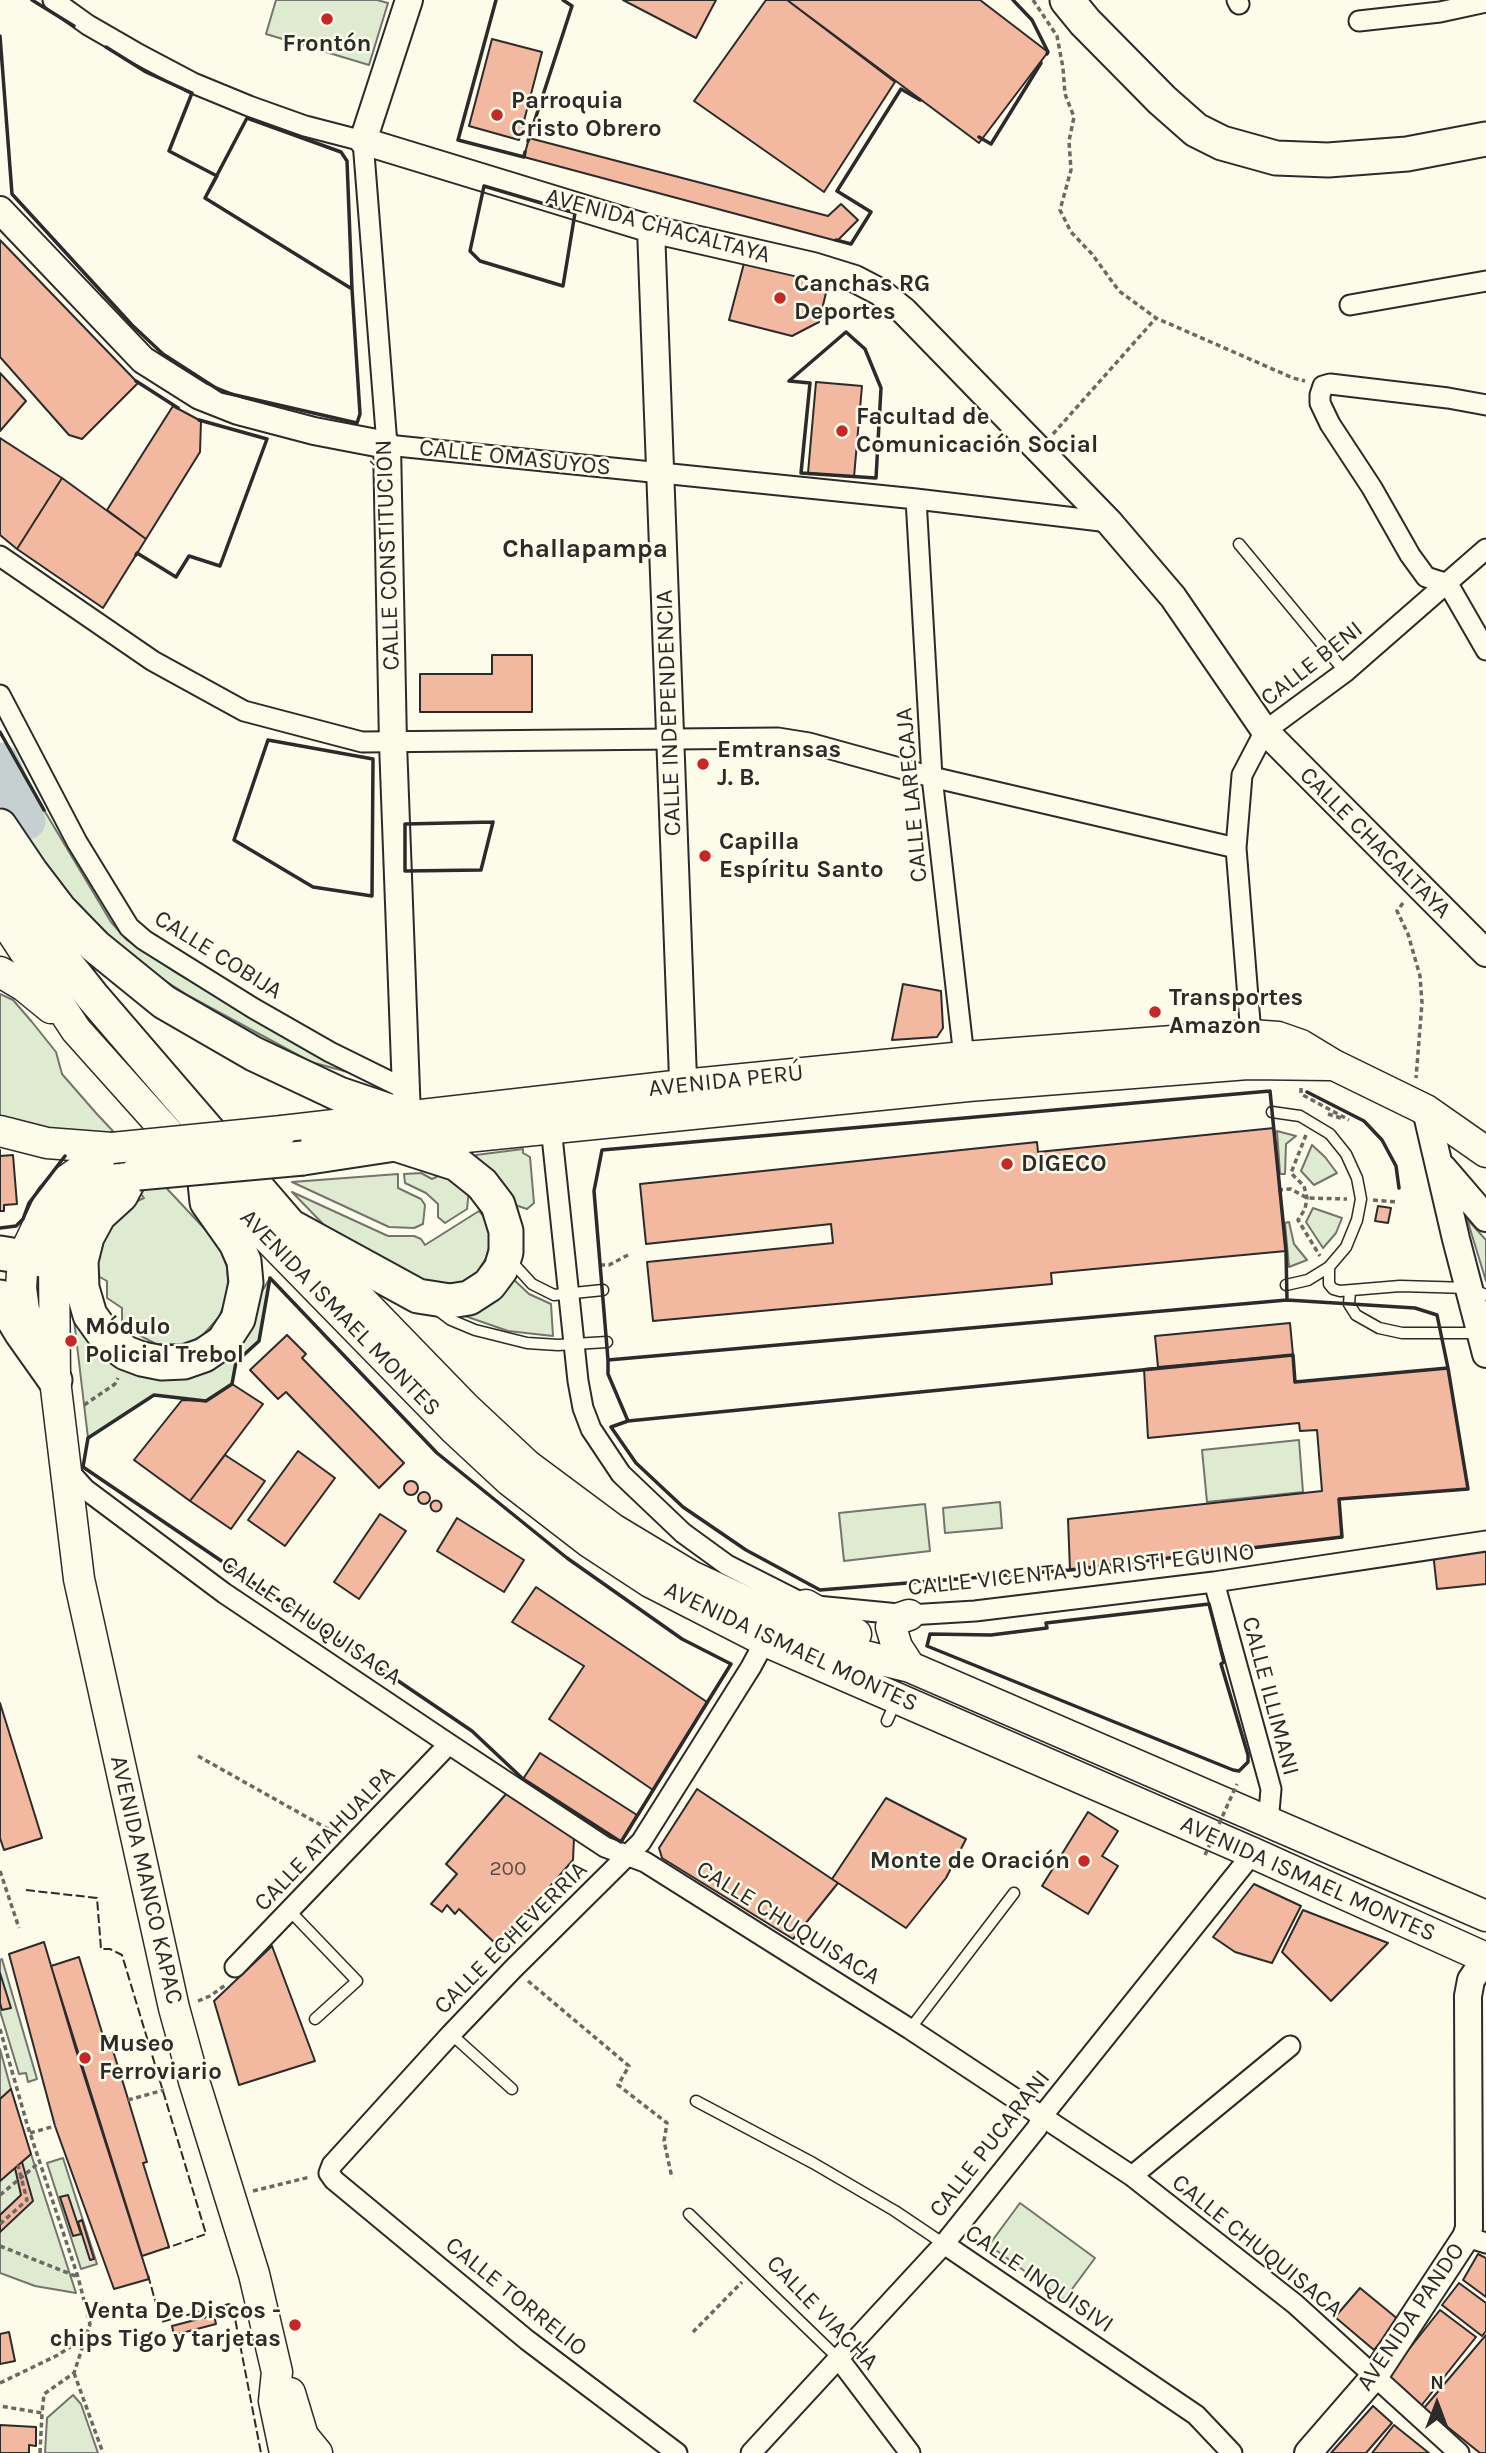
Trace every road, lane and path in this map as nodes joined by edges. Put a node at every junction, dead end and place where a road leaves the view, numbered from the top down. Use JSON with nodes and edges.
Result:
{"nodes":[{"id":1,"x":53,"y":0,"type":"edge"},
{"id":2,"x":409,"y":0,"type":"edge"},
{"id":3,"x":1033,"y":0,"type":"edge"},
{"id":4,"x":1067,"y":0,"type":"edge"},
{"id":5,"x":1486,"y":2,"type":"edge"},
{"id":6,"x":1359,"y":21,"type":"dead end"},
{"id":7,"x":1486,"y":139,"type":"edge"},
{"id":8,"x":363,"y":141,"type":"junction"},
{"id":9,"x":0,"y":210,"type":"edge"},
{"id":10,"x":651,"y":229,"type":"junction"},
{"id":11,"x":1482,"y":288,"type":"edge"},
{"id":12,"x":1350,"y":305,"type":"dead end"},
{"id":13,"x":1156,"y":318,"type":"junction"},
{"id":14,"x":1322,"y":386,"type":"junction"},
{"id":15,"x":1486,"y":405,"type":"edge"},
{"id":16,"x":387,"y":445,"type":"junction"},
{"id":17,"x":1038,"y":451,"type":"junction"},
{"id":18,"x":660,"y":472,"type":"junction"},
{"id":19,"x":916,"y":499,"type":"junction"},
{"id":20,"x":1108,"y":522,"type":"junction"},
{"id":21,"x":1239,"y":544,"type":"dead end"},
{"id":22,"x":1486,"y":549,"type":"edge"},
{"id":23,"x":0,"y":556,"type":"edge"},
{"id":24,"x":1448,"y":584,"type":"junction"},
{"id":25,"x":1486,"y":650,"type":"edge"},
{"id":26,"x":1345,"y":673,"type":"junction"},
{"id":27,"x":0,"y":695,"type":"edge"},
{"id":28,"x":1265,"y":731,"type":"junction"},
{"id":29,"x":669,"y":740,"type":"junction"},
{"id":30,"x":393,"y":743,"type":"junction"},
{"id":31,"x":932,"y":777,"type":"junction"},
{"id":32,"x":0,"y":826,"type":"edge"},
{"id":33,"x":1236,"y":848,"type":"junction"},
{"id":34,"x":0,"y":870,"type":"edge"},
{"id":35,"x":1417,"y":883,"type":"junction"},
{"id":36,"x":0,"y":914,"type":"edge"},
{"id":37,"x":1486,"y":953,"type":"edge"},
{"id":38,"x":0,"y":972,"type":"edge"},
{"id":39,"x":76,"y":1030,"type":"junction"},
{"id":40,"x":1249,"y":1050,"type":"junction"},
{"id":41,"x":966,"y":1072,"type":"junction"},
{"id":42,"x":1301,"y":1086,"type":"dead end"},
{"id":43,"x":684,"y":1099,"type":"junction"},
{"id":44,"x":1316,"y":1110,"type":"dead end"},
{"id":45,"x":1426,"y":1110,"type":"junction"},
{"id":46,"x":1272,"y":1112,"type":"dead end"},
{"id":47,"x":550,"y":1114,"type":"junction"},
{"id":48,"x":402,"y":1117,"type":"junction"},
{"id":49,"x":0,"y":1131,"type":"edge"},
{"id":50,"x":1307,"y":1133,"type":"dead end"},
{"id":51,"x":113,"y":1148,"type":"junction"},
{"id":52,"x":1486,"y":1152,"type":"edge"},
{"id":53,"x":1440,"y":1164,"type":"junction"},
{"id":54,"x":204,"y":1173,"type":"junction"},
{"id":55,"x":134,"y":1174,"type":"junction"},
{"id":56,"x":1279,"y":1190,"type":"dead end"},
{"id":57,"x":1307,"y":1198,"type":"junction"},
{"id":58,"x":1349,"y":1199,"type":"dead end"},
{"id":59,"x":1371,"y":1199,"type":"dead end"},
{"id":60,"x":1398,"y":1202,"type":"dead end"},
{"id":61,"x":1486,"y":1218,"type":"edge"},
{"id":62,"x":290,"y":1226,"type":"junction"},
{"id":63,"x":506,"y":1252,"type":"junction"},
{"id":64,"x":628,"y":1255,"type":"dead end"},
{"id":65,"x":26,"y":1257,"type":"edge"},
{"id":66,"x":1325,"y":1263,"type":"junction"},
{"id":67,"x":600,"y":1265,"type":"dead end"},
{"id":68,"x":1286,"y":1285,"type":"dead end"},
{"id":69,"x":603,"y":1290,"type":"dead end"},
{"id":70,"x":1350,"y":1291,"type":"junction"},
{"id":71,"x":1478,"y":1292,"type":"edge"},
{"id":72,"x":571,"y":1294,"type":"junction"},
{"id":73,"x":418,"y":1296,"type":"junction"},
{"id":74,"x":0,"y":1297,"type":"edge"},
{"id":75,"x":607,"y":1342,"type":"dead end"},
{"id":76,"x":574,"y":1344,"type":"junction"},
{"id":77,"x":1483,"y":1344,"type":"edge"},
{"id":78,"x":126,"y":1353,"type":"junction"},
{"id":79,"x":57,"y":1395,"type":"junction"},
{"id":80,"x":67,"y":1469,"type":"junction"},
{"id":81,"x":1486,"y":1541,"type":"edge"},
{"id":82,"x":1214,"y":1582,"type":"junction"},
{"id":83,"x":806,"y":1605,"type":"junction"},
{"id":84,"x":909,"y":1615,"type":"junction"},
{"id":85,"x":765,"y":1641,"type":"junction"},
{"id":86,"x":910,"y":1667,"type":"junction"},
{"id":87,"x":892,"y":1709,"type":"junction"},
{"id":88,"x":449,"y":1744,"type":"junction"},
{"id":89,"x":198,"y":1756,"type":"dead end"},
{"id":90,"x":1237,"y":1784,"type":"dead end"},
{"id":91,"x":1268,"y":1823,"type":"junction"},
{"id":92,"x":354,"y":1844,"type":"junction"},
{"id":93,"x":1254,"y":1853,"type":"junction"},
{"id":94,"x":627,"y":1855,"type":"junction"},
{"id":95,"x":1205,"y":1855,"type":"dead end"},
{"id":96,"x":0,"y":1871,"type":"edge"},
{"id":97,"x":1014,"y":1892,"type":"dead end"},
{"id":98,"x":289,"y":1910,"type":"junction"},
{"id":99,"x":1486,"y":1916,"type":"edge"},
{"id":100,"x":19,"y":1928,"type":"dead end"},
{"id":101,"x":1486,"y":1958,"type":"edge"},
{"id":102,"x":235,"y":1967,"type":"joint"},
{"id":103,"x":513,"y":1969,"type":"junction"},
{"id":104,"x":174,"y":2008,"type":"junction"},
{"id":105,"x":315,"y":2019,"type":"dead end"},
{"id":106,"x":0,"y":2029,"type":"edge"},
{"id":107,"x":910,"y":2029,"type":"junction"},
{"id":108,"x":451,"y":2034,"type":"junction"},
{"id":109,"x":1290,"y":2046,"type":"dead end"},
{"id":110,"x":164,"y":2090,"type":"dead end"},
{"id":111,"x":512,"y":2090,"type":"dead end"},
{"id":112,"x":128,"y":2100,"type":"dead end"},
{"id":113,"x":696,"y":2101,"type":"dead end"},
{"id":114,"x":1043,"y":2115,"type":"junction"},
{"id":115,"x":55,"y":2126,"type":"dead end"},
{"id":116,"x":30,"y":2133,"type":"junction"},
{"id":117,"x":40,"y":2162,"type":"junction"},
{"id":118,"x":18,"y":2165,"type":"dead end"},
{"id":119,"x":329,"y":2173,"type":"junction"},
{"id":120,"x":1132,"y":2176,"type":"junction"},
{"id":121,"x":672,"y":2178,"type":"dead end"},
{"id":122,"x":0,"y":2195,"type":"edge"},
{"id":123,"x":230,"y":2196,"type":"junction"},
{"id":124,"x":689,"y":2214,"type":"dead end"},
{"id":125,"x":0,"y":2224,"type":"edge"},
{"id":126,"x":1477,"y":2233,"type":"edge"},
{"id":127,"x":944,"y":2244,"type":"junction"},
{"id":128,"x":0,"y":2246,"type":"edge"},
{"id":129,"x":751,"y":2273,"type":"junction"},
{"id":130,"x":78,"y":2277,"type":"junction"},
{"id":131,"x":693,"y":2332,"type":"dead end"},
{"id":132,"x":86,"y":2337,"type":"junction"},
{"id":133,"x":839,"y":2359,"type":"junction"},
{"id":134,"x":276,"y":2372,"type":"junction"},
{"id":135,"x":74,"y":2373,"type":"junction"},
{"id":136,"x":1374,"y":2377,"type":"junction"},
{"id":137,"x":0,"y":2383,"type":"edge"},
{"id":138,"x":0,"y":2406,"type":"edge"},
{"id":139,"x":42,"y":2413,"type":"junction"},
{"id":140,"x":40,"y":2453,"type":"edge"},
{"id":141,"x":103,"y":2453,"type":"edge"},
{"id":142,"x":285,"y":2453,"type":"edge"},
{"id":143,"x":317,"y":2453,"type":"edge"},
{"id":144,"x":677,"y":2453,"type":"edge"},
{"id":145,"x":751,"y":2453,"type":"edge"},
{"id":146,"x":910,"y":2453,"type":"edge"},
{"id":147,"x":1232,"y":2453,"type":"edge"},
{"id":148,"x":1308,"y":2453,"type":"edge"},
{"id":149,"x":1459,"y":2453,"type":"edge"}],
"edges":[{"from":1,"to":8,"type":"street","name":"AVENIDA CHACALTAYA"},
{"from":2,"to":8,"type":"street","name":"CALLE CONSTITUCIÓN"},
{"from":3,"to":13,"type":"path"},
{"from":4,"to":7,"type":"highway"},
{"from":5,"to":6,"type":"street"},
{"from":8,"to":10,"type":"street","name":"AVENIDA CHACALTAYA"},
{"from":8,"to":16,"type":"street","name":"CALLE CONSTITUCIÓN"},
{"from":9,"to":16,"type":"street","name":"CALLE OMASUYOS"},
{"from":10,"to":17,"type":"street","name":"AVENIDA CHACALTAYA"},
{"from":10,"to":18,"type":"street","name":"CALLE INDEPENDENCIA"},
{"from":11,"to":12,"type":"street"},
{"from":13,"to":14,"type":"path"},
{"from":13,"to":17,"type":"path"},
{"from":14,"to":15,"type":"street"},
{"from":14,"to":24,"type":"street"},
{"from":16,"to":18,"type":"street","name":"CALLE OMASUYOS"},
{"from":16,"to":30,"type":"street","name":"CALLE CONSTITUCIÓN"},
{"from":17,"to":20,"type":"street","name":"AVENIDA CHACALTAYA"},
{"from":18,"to":19,"type":"street","name":"CALLE OMASUYOS"},
{"from":18,"to":29,"type":"street","name":"CALLE INDEPENDENCIA"},
{"from":19,"to":20,"type":"street","name":"CALLE OMASUYOS"},
{"from":19,"to":31,"type":"street","name":"CALLE LARECAJA"},
{"from":20,"to":28,"type":"street","name":"AVENIDA CHACALTAYA"},
{"from":21,"to":26,"type":"lane"},
{"from":22,"to":24,"type":"street","name":"CALLE BENI"},
{"from":23,"to":30,"type":"street"},
{"from":24,"to":25,"type":"street"},
{"from":24,"to":26,"type":"street","name":"CALLE BENI"},
{"from":26,"to":28,"type":"street","name":"CALLE BENI"},
{"from":27,"to":48,"type":"street","name":"CALLE COBIJA"},
{"from":28,"to":33,"type":"street","name":"CALLE BENI"},
{"from":28,"to":35,"type":"street","name":"CALLE CHACALTAYA"},
{"from":29,"to":30,"type":"street"},
{"from":29,"to":31,"type":"street"},
{"from":29,"to":43,"type":"street","name":"CALLE INDEPENDENCIA"},
{"from":30,"to":48,"type":"street","name":"CALLE CONSTITUCIÓN"},
{"from":31,"to":33,"type":"street"},
{"from":31,"to":41,"type":"street","name":"CALLE LARECAJA"},
{"from":32,"to":48,"type":"highway"},
{"from":33,"to":40,"type":"street","name":"CALLE BENI"},
{"from":34,"to":62,"type":"highway"},
{"from":35,"to":37,"type":"street","name":"CALLE CHACALTAYA"},
{"from":35,"to":45,"type":"path"},
{"from":36,"to":39,"type":"main road"},
{"from":38,"to":39,"type":"main road"},
{"from":39,"to":54,"type":"main road","name":"AVENIDA ISMAEL MONTES"},
{"from":40,"to":41,"type":"main road","name":"AVENIDA PERÚ"},
{"from":40,"to":45,"type":"main road","name":"AVENIDA PERÚ"},
{"from":41,"to":43,"type":"main road","name":"AVENIDA PERÚ"},
{"from":42,"to":44,"type":"path"},
{"from":43,"to":47,"type":"main road","name":"AVENIDA PERÚ"},
{"from":45,"to":52,"type":"main road","name":"AVENIDA PERÚ"},
{"from":45,"to":53,"type":"street"},
{"from":46,"to":66,"type":"lane"},
{"from":47,"to":48,"type":"main road","name":"AVENIDA PERÚ"},
{"from":47,"to":72,"type":"street","name":"CALLE VICENTA JUARISTI EGUINO"},
{"from":48,"to":51,"type":"main road","name":"AVENIDA PERÚ","bridge":true},
{"from":48,"to":55,"type":"highway","name":"AVENIDA PERÚ","bridge":true},
{"from":48,"to":63,"type":"highway"},
{"from":49,"to":51,"type":"main road","name":"AVENIDA PERÚ"},
{"from":50,"to":57,"type":"path"},
{"from":51,"to":65,"type":"main road","name":"AVENIDA MANCO KAPAC"},
{"from":53,"to":61,"type":"street"},
{"from":53,"to":71,"type":"street"},
{"from":54,"to":78,"type":"highway"},
{"from":54,"to":85,"type":"main road","name":"AVENIDA ISMAEL MONTES"},
{"from":55,"to":65,"type":"highway","name":"AVENIDA MANCO KAPAC"},
{"from":55,"to":78,"type":"highway"},
{"from":56,"to":57,"type":"path"},
{"from":57,"to":58,"type":"path"},
{"from":57,"to":66,"type":"path"},
{"from":59,"to":60,"type":"path"},
{"from":62,"to":73,"type":"highway"},
{"from":62,"to":86,"type":"main road","name":"AVENIDA ISMAEL MONTES"},
{"from":63,"to":72,"type":"lane"},
{"from":63,"to":73,"type":"highway"},
{"from":64,"to":67,"type":"path"},
{"from":65,"to":79,"type":"main road","name":"AVENIDA MANCO KAPAC"},
{"from":66,"to":68,"type":"lane"},
{"from":66,"to":70,"type":"lane"},
{"from":69,"to":72,"type":"lane"},
{"from":70,"to":71,"type":"lane"},
{"from":70,"to":77,"type":"lane"},
{"from":71,"to":77,"type":"street"},
{"from":72,"to":76,"type":"street","name":"CALLE VICENTA JUARISTI EGUINO"},
{"from":73,"to":76,"type":"lane"},
{"from":74,"to":79,"type":"highway"},
{"from":75,"to":76,"type":"lane"},
{"from":76,"to":83,"type":"street","name":"CALLE VICENTA JUARISTI EGUINO"},
{"from":78,"to":79,"type":"path"},
{"from":79,"to":80,"type":"main road","name":"AVENIDA MANCO KAPAC"},
{"from":80,"to":88,"type":"street","name":"CALLE CHUQUISACA"},
{"from":80,"to":104,"type":"main road","name":"AVENIDA MANCO KAPAC"},
{"from":81,"to":82,"type":"street","name":"CALLE VICENTA JUARISTI EGUINO"},
{"from":82,"to":84,"type":"street","name":"CALLE VICENTA JUARISTI EGUINO"},
{"from":82,"to":91,"type":"street","name":"CALLE ILLIMANI"},
{"from":83,"to":84,"type":"street","name":"CALLE VICENTA JUARISTI EGUINO"},
{"from":83,"to":86,"type":"main road"},
{"from":84,"to":86,"type":"main road"},
{"from":85,"to":87,"type":"main road","name":"AVENIDA ISMAEL MONTES"},
{"from":85,"to":94,"type":"street","name":"CALLE ECHEVERRIA"},
{"from":86,"to":87,"type":"main road"},
{"from":86,"to":91,"type":"main road","name":"AVENIDA ISMAEL MONTES"},
{"from":87,"to":93,"type":"main road","name":"AVENIDA ISMAEL MONTES"},
{"from":88,"to":92,"type":"street","name":"CALLE ATAHUALPA"},
{"from":88,"to":94,"type":"street","name":"CALLE CHUQUISACA"},
{"from":89,"to":92,"type":"path"},
{"from":90,"to":95,"type":"path","bridge":true},
{"from":91,"to":93,"type":"main road"},
{"from":91,"to":99,"type":"main road","name":"AVENIDA ISMAEL MONTES"},
{"from":92,"to":98,"type":"street","name":"CALLE ATAHUALPA"},
{"from":93,"to":101,"type":"main road","name":"AVENIDA ISMAEL MONTES"},
{"from":93,"to":114,"type":"street","name":"CALLE PUCARANI"},
{"from":94,"to":103,"type":"street","name":"CALLE ECHEVERRIA"},
{"from":94,"to":107,"type":"street","name":"CALLE CHUQUISACA"},
{"from":96,"to":100,"type":"path"},
{"from":97,"to":107,"type":"lane"},
{"from":98,"to":102,"type":"street","name":"CALLE ATAHUALPA"},
{"from":98,"to":105,"type":"lane"},
{"from":101,"to":126,"type":"street","name":"AVENIDA PANDO"},
{"from":102,"to":104,"type":"path"},
{"from":103,"to":108,"type":"street","name":"CALLE ECHEVERRIA"},
{"from":103,"to":121,"type":"path"},
{"from":104,"to":123,"type":"main road","name":"AVENIDA MANCO KAPAC"},
{"from":106,"to":116,"type":"path"},
{"from":107,"to":114,"type":"street","name":"CALLE CHUQUISACA"},
{"from":108,"to":111,"type":"lane"},
{"from":108,"to":119,"type":"street","name":"CALLE ECHEVERRIA"},
{"from":109,"to":120,"type":"street"},
{"from":110,"to":112,"type":"path"},
{"from":113,"to":127,"type":"lane","name":"CALLE INQUISIVI"},
{"from":114,"to":120,"type":"street","name":"CALLE CHUQUISACA"},
{"from":114,"to":127,"type":"street","name":"CALLE PUCARANI"},
{"from":115,"to":116,"type":"path"},
{"from":116,"to":117,"type":"path"},
{"from":117,"to":122,"type":"path"},
{"from":117,"to":130,"type":"path"},
{"from":118,"to":125,"type":"path","bridge":true},
{"from":119,"to":123,"type":"path"},
{"from":119,"to":144,"type":"street","name":"CALLE TORRELIO"},
{"from":120,"to":136,"type":"street","name":"CALLE CHUQUISACA"},
{"from":123,"to":134,"type":"main road","name":"AVENIDA MANCO KAPAC"},
{"from":124,"to":129,"type":"lane","name":"CALLE VIACHA"},
{"from":126,"to":136,"type":"street","name":"AVENIDA PANDO"},
{"from":127,"to":133,"type":"street","name":"CALLE PUCARANI"},
{"from":127,"to":147,"type":"street","name":"CALLE INQUISIVI"},
{"from":128,"to":130,"type":"path"},
{"from":129,"to":131,"type":"path"},
{"from":129,"to":133,"type":"lane","name":"CALLE VIACHA"},
{"from":130,"to":132,"type":"path"},
{"from":132,"to":135,"type":"path"},
{"from":132,"to":137,"type":"path"},
{"from":133,"to":145,"type":"street","name":"CALLE PUCARANI"},
{"from":133,"to":146,"type":"street","name":"CALLE VIACHA"},
{"from":134,"to":142,"type":"main road","name":"AVENIDA MANCO KAPAC"},
{"from":134,"to":143,"type":"main road","name":"AVENIDA MANCO KAPAC"},
{"from":135,"to":139,"type":"path"},
{"from":135,"to":141,"type":"path"},
{"from":136,"to":148,"type":"street","name":"AVENIDA PANDO"},
{"from":136,"to":149,"type":"street","name":"CALLE CHUQUISACA"},
{"from":138,"to":139,"type":"path"},
{"from":139,"to":140,"type":"path"}]}
